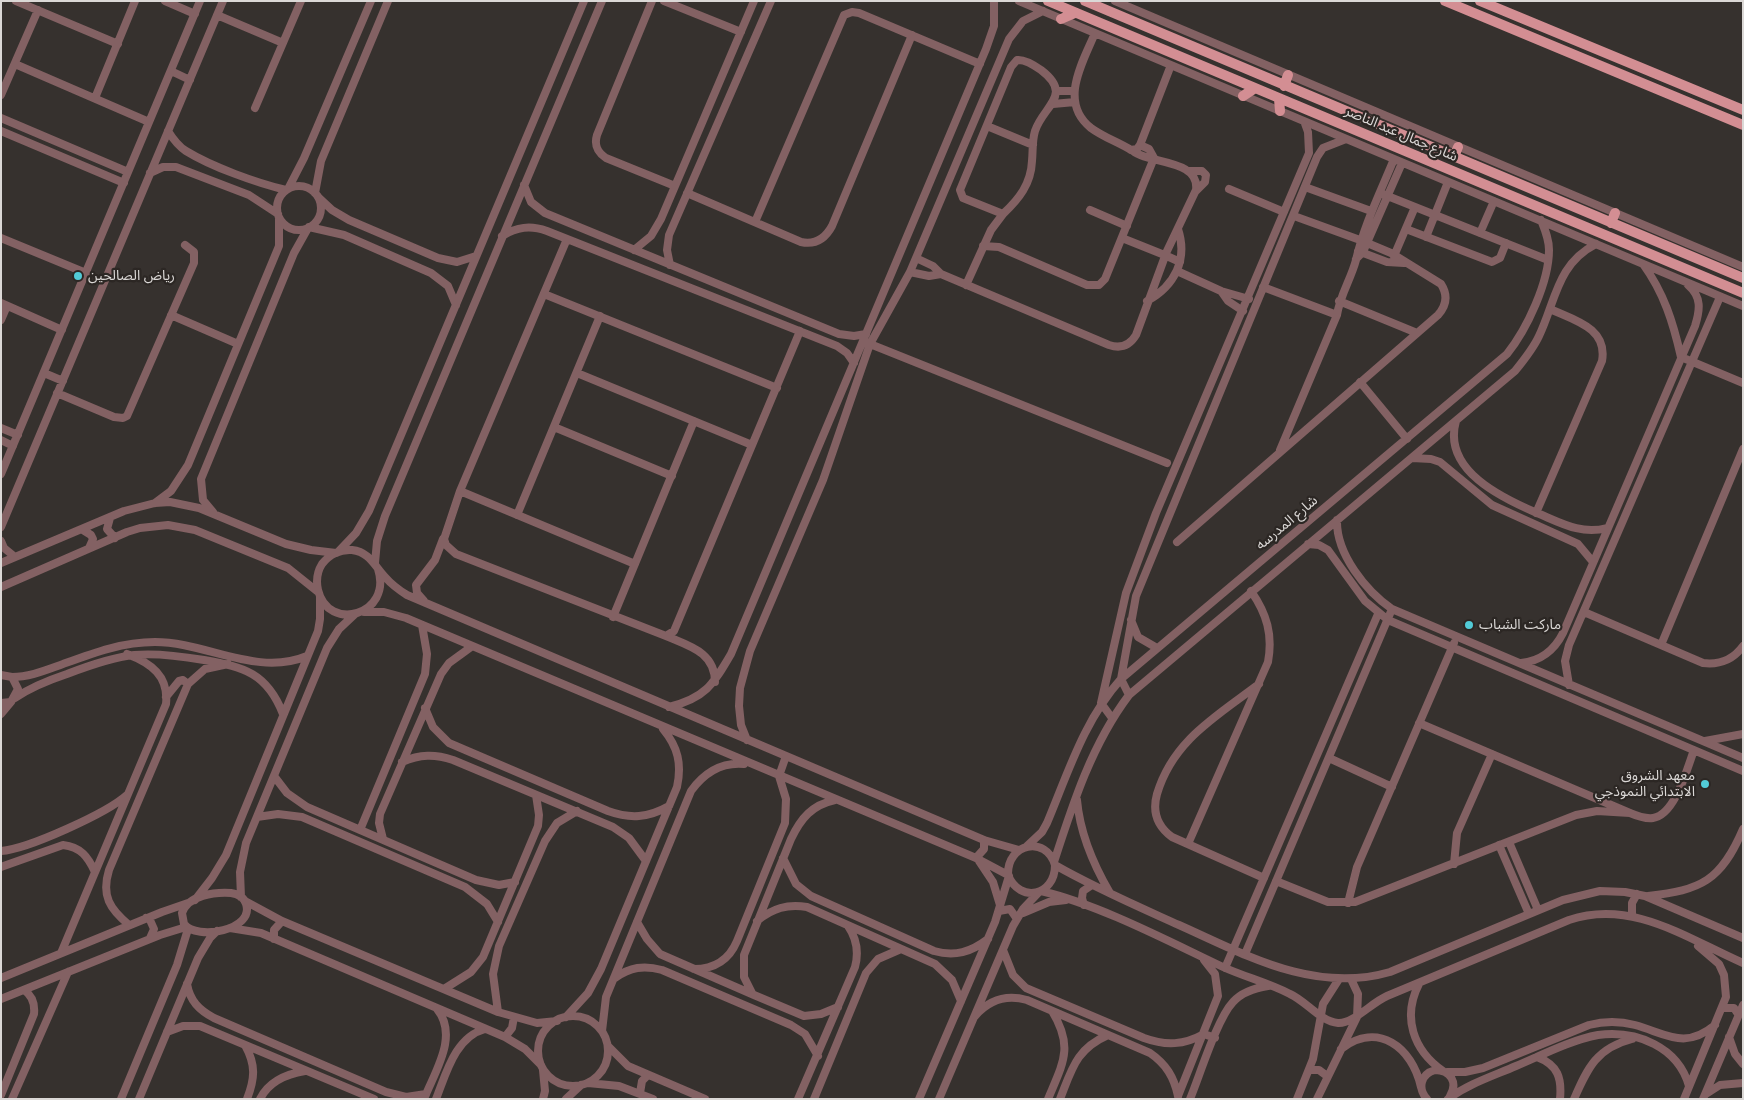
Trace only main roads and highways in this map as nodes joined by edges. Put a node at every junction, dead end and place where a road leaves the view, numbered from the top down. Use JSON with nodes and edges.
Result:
{"nodes":[{"id":1,"x":1048,"y":1,"type":"edge"},
{"id":2,"x":1085,"y":1,"type":"edge"},
{"id":3,"x":1445,"y":1,"type":"edge"},
{"id":4,"x":1480,"y":1,"type":"edge"},
{"id":5,"x":1075,"y":12,"type":"junction"},
{"id":6,"x":1060,"y":18,"type":"road end"},
{"id":7,"x":1288,"y":75,"type":"road end"},
{"id":8,"x":1284,"y":86,"type":"junction"},
{"id":9,"x":1255,"y":88,"type":"junction"},
{"id":10,"x":1243,"y":96,"type":"road end"},
{"id":11,"x":1279,"y":98,"type":"junction"},
{"id":12,"x":1743,"y":110,"type":"edge"},
{"id":13,"x":1280,"y":111,"type":"road end"},
{"id":14,"x":1743,"y":125,"type":"edge"},
{"id":15,"x":1458,"y":147,"type":"road end"},
{"id":16,"x":1454,"y":157,"type":"junction"},
{"id":17,"x":1616,"y":213,"type":"road end"},
{"id":18,"x":1611,"y":223,"type":"junction"},
{"id":19,"x":1743,"y":278,"type":"edge"},
{"id":20,"x":1743,"y":293,"type":"edge"}],
"edges":[{"from":1,"to":5,"type":"main road","name":"شارع جمال عبد الناصر"},
{"from":2,"to":8,"type":"main road","name":"شارع جمال عبد الناصر"},
{"from":3,"to":14,"type":"main road"},
{"from":4,"to":12,"type":"main road"},
{"from":5,"to":6,"type":"main road"},
{"from":5,"to":9,"type":"main road","name":"شارع جمال عبد الناصر"},
{"from":7,"to":8,"type":"main road"},
{"from":8,"to":16,"type":"main road","name":"شارع جمال عبد الناصر"},
{"from":9,"to":10,"type":"main road"},
{"from":9,"to":11,"type":"main road","name":"شارع جمال عبد الناصر"},
{"from":11,"to":13,"type":"main road"},
{"from":11,"to":20,"type":"main road","name":"شارع جمال عبد الناصر"},
{"from":15,"to":16,"type":"main road"},
{"from":16,"to":18,"type":"main road","name":"شارع جمال عبد الناصر"},
{"from":17,"to":18,"type":"main road"},
{"from":18,"to":19,"type":"main road","name":"شارع جمال عبد الناصر"}]}
